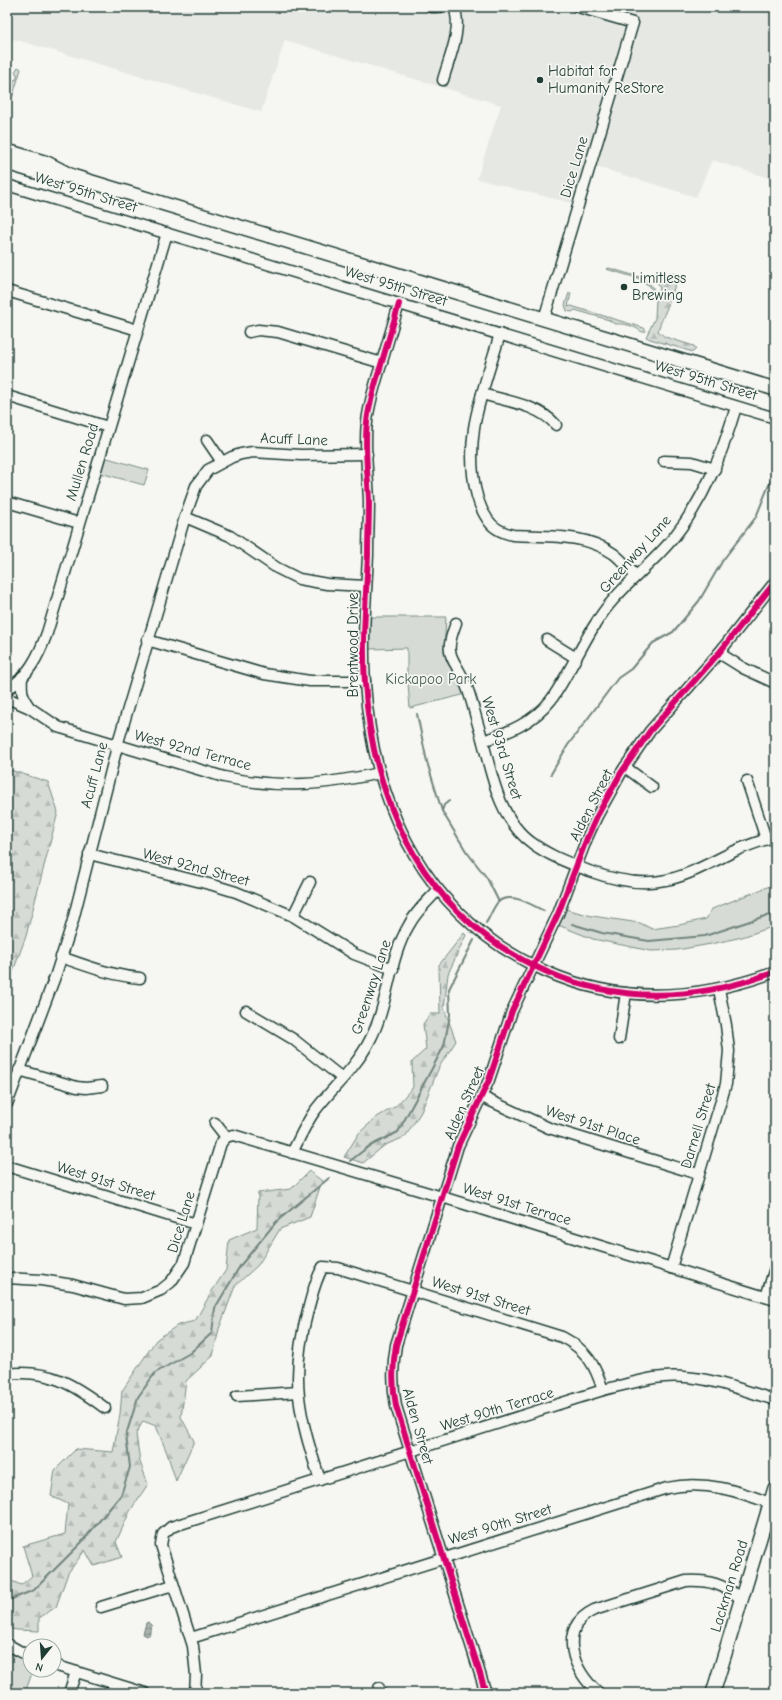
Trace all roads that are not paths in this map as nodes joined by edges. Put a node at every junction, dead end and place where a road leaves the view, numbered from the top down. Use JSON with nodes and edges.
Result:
{"nodes":[{"id":1,"x":431,"y":7,"type":"edge"},
{"id":2,"x":440,"y":7,"type":"edge"},
{"id":3,"x":454,"y":7,"type":"edge"},
{"id":4,"x":578,"y":7,"type":"edge"},
{"id":5,"x":443,"y":80,"type":"dead end"},
{"id":6,"x":7,"y":151,"type":"edge"},
{"id":7,"x":7,"y":163,"type":"edge"},
{"id":8,"x":72,"y":176,"type":"junction"},
{"id":9,"x":7,"y":185,"type":"edge"},
{"id":10,"x":167,"y":233,"type":"junction"},
{"id":11,"x":7,"y":291,"type":"edge"},
{"id":12,"x":399,"y":304,"type":"junction"},
{"id":13,"x":544,"y":319,"type":"junction"},
{"id":14,"x":138,"y":330,"type":"junction"},
{"id":15,"x":249,"y":332,"type":"dead end"},
{"id":16,"x":500,"y":334,"type":"junction"},
{"id":17,"x":382,"y":363,"type":"junction"},
{"id":18,"x":775,"y":389,"type":"edge"},
{"id":19,"x":482,"y":394,"type":"junction"},
{"id":20,"x":7,"y":396,"type":"edge"},
{"id":21,"x":736,"y":406,"type":"junction"},
{"id":22,"x":775,"y":418,"type":"edge"},
{"id":23,"x":556,"y":425,"type":"dead end"},
{"id":24,"x":108,"y":427,"type":"junction"},
{"id":25,"x":207,"y":440,"type":"dead end"},
{"id":26,"x":367,"y":454,"type":"junction"},
{"id":27,"x":664,"y":461,"type":"dead end"},
{"id":28,"x":222,"y":462,"type":"junction"},
{"id":29,"x":715,"y":469,"type":"junction"},
{"id":30,"x":7,"y":502,"type":"edge"},
{"id":31,"x":185,"y":517,"type":"junction"},
{"id":32,"x":79,"y":523,"type":"junction"},
{"id":33,"x":636,"y":576,"type":"junction"},
{"id":34,"x":775,"y":582,"type":"edge"},
{"id":35,"x":366,"y":586,"type":"junction"},
{"id":36,"x":456,"y":623,"type":"dead end"},
{"id":37,"x":147,"y":640,"type":"junction"},
{"id":38,"x":547,"y":640,"type":"dead end"},
{"id":39,"x":719,"y":653,"type":"junction"},
{"id":40,"x":576,"y":658,"type":"junction"},
{"id":41,"x":22,"y":677,"type":"junction"},
{"id":42,"x":365,"y":681,"type":"junction"},
{"id":43,"x":775,"y":682,"type":"edge"},
{"id":44,"x":7,"y":689,"type":"edge"},
{"id":45,"x":7,"y":698,"type":"edge"},
{"id":46,"x":30,"y":708,"type":"junction"},
{"id":47,"x":483,"y":741,"type":"junction"},
{"id":48,"x":117,"y":746,"type":"junction"},
{"id":49,"x":626,"y":767,"type":"junction"},
{"id":50,"x":380,"y":774,"type":"junction"},
{"id":51,"x":747,"y":781,"type":"dead end"},
{"id":52,"x":652,"y":787,"type":"dead end"},
{"id":53,"x":771,"y":838,"type":"edge"},
{"id":54,"x":89,"y":854,"type":"junction"},
{"id":55,"x":576,"y":865,"type":"junction"},
{"id":56,"x":310,"y":882,"type":"dead end"},
{"id":57,"x":438,"y":890,"type":"junction"},
{"id":58,"x":293,"y":916,"type":"junction"},
{"id":59,"x":61,"y":957,"type":"junction"},
{"id":60,"x":533,"y":965,"type":"junction"},
{"id":61,"x":393,"y":969,"type":"junction"},
{"id":62,"x":775,"y":972,"type":"edge"},
{"id":63,"x":140,"y":978,"type":"dead end"},
{"id":64,"x":719,"y":989,"type":"junction"},
{"id":65,"x":626,"y":993,"type":"junction"},
{"id":66,"x":246,"y":1010,"type":"dead end"},
{"id":67,"x":619,"y":1039,"type":"dead end"},
{"id":68,"x":19,"y":1070,"type":"junction"},
{"id":69,"x":342,"y":1078,"type":"junction"},
{"id":70,"x":102,"y":1086,"type":"dead end"},
{"id":71,"x":482,"y":1097,"type":"junction"},
{"id":72,"x":7,"y":1104,"type":"edge"},
{"id":73,"x":215,"y":1123,"type":"dead end"},
{"id":74,"x":226,"y":1137,"type":"junction"},
{"id":75,"x":292,"y":1153,"type":"junction"},
{"id":76,"x":7,"y":1166,"type":"edge"},
{"id":77,"x":698,"y":1174,"type":"junction"},
{"id":78,"x":442,"y":1197,"type":"junction"},
{"id":79,"x":196,"y":1224,"type":"junction"},
{"id":80,"x":671,"y":1268,"type":"junction"},
{"id":81,"x":775,"y":1268,"type":"edge"},
{"id":82,"x":7,"y":1278,"type":"edge"},
{"id":83,"x":413,"y":1291,"type":"junction"},
{"id":84,"x":771,"y":1299,"type":"edge"},
{"id":85,"x":7,"y":1374,"type":"edge"},
{"id":86,"x":603,"y":1390,"type":"junction"},
{"id":87,"x":298,"y":1392,"type":"junction"},
{"id":88,"x":237,"y":1396,"type":"dead end"},
{"id":89,"x":775,"y":1400,"type":"edge"},
{"id":90,"x":105,"y":1408,"type":"dead end"},
{"id":91,"x":411,"y":1452,"type":"junction"},
{"id":92,"x":320,"y":1480,"type":"junction"},
{"id":93,"x":775,"y":1488,"type":"edge"},
{"id":94,"x":773,"y":1504,"type":"edge"},
{"id":95,"x":444,"y":1558,"type":"junction"},
{"id":96,"x":172,"y":1585,"type":"junction"},
{"id":97,"x":741,"y":1599,"type":"junction"},
{"id":98,"x":101,"y":1607,"type":"dead end"},
{"id":99,"x":191,"y":1638,"type":"junction"},
{"id":100,"x":7,"y":1644,"type":"edge"},
{"id":101,"x":22,"y":1652,"type":"edge"},
{"id":102,"x":62,"y":1668,"type":"edge"},
{"id":103,"x":76,"y":1672,"type":"junction"},
{"id":104,"x":70,"y":1693,"type":"edge"},
{"id":105,"x":145,"y":1693,"type":"edge"},
{"id":106,"x":195,"y":1693,"type":"edge"},
{"id":107,"x":486,"y":1693,"type":"edge"},
{"id":108,"x":599,"y":1693,"type":"edge"},
{"id":109,"x":713,"y":1693,"type":"edge"}],
"edges":[{"from":1,"to":2,"type":"street"},
{"from":3,"to":5,"type":"street"},
{"from":4,"to":13,"type":"street","name":"Dice Lane"},
{"from":6,"to":8,"type":"main road","name":"West 95th Street"},
{"from":7,"to":8,"type":"main road","name":"West 95th Street"},
{"from":8,"to":13,"type":"main road","name":"West 95th Street"},
{"from":9,"to":10,"type":"street","name":"West 95th Street"},
{"from":10,"to":12,"type":"street","name":"West 95th Street"},
{"from":10,"to":14,"type":"street","name":"Mullen Road"},
{"from":11,"to":14,"type":"street"},
{"from":12,"to":16,"type":"street","name":"West 95th Street"},
{"from":12,"to":17,"type":"street","name":"Brentwood Drive"},
{"from":13,"to":18,"type":"main road","name":"West 95th Street"},
{"from":14,"to":24,"type":"street","name":"Mullen Road"},
{"from":15,"to":17,"type":"street"},
{"from":16,"to":19,"type":"street"},
{"from":16,"to":21,"type":"street","name":"West 95th Street"},
{"from":17,"to":26,"type":"street","name":"Brentwood Drive"},
{"from":19,"to":23,"type":"street"},
{"from":19,"to":33,"type":"street"},
{"from":20,"to":24,"type":"street"},
{"from":21,"to":22,"type":"street","name":"West 95th Street"},
{"from":21,"to":29,"type":"street","name":"Greenway Lane"},
{"from":24,"to":32,"type":"street","name":"Mullen Road"},
{"from":25,"to":28,"type":"street"},
{"from":26,"to":28,"type":"street","name":"Acuff Lane"},
{"from":26,"to":35,"type":"street","name":"Brentwood Drive"},
{"from":27,"to":29,"type":"street"},
{"from":28,"to":31,"type":"street","name":"Acuff Lane"},
{"from":29,"to":33,"type":"street","name":"Greenway Lane"},
{"from":30,"to":32,"type":"street"},
{"from":31,"to":35,"type":"street"},
{"from":31,"to":37,"type":"street","name":"Acuff Lane"},
{"from":32,"to":41,"type":"street","name":"Mullen Road"},
{"from":33,"to":40,"type":"street","name":"Greenway Lane"},
{"from":34,"to":39,"type":"street","name":"Alden Street"},
{"from":35,"to":42,"type":"street","name":"Brentwood Drive"},
{"from":36,"to":47,"type":"street","name":"West 93rd Street"},
{"from":37,"to":42,"type":"street"},
{"from":37,"to":48,"type":"street","name":"Acuff Lane"},
{"from":38,"to":40,"type":"street"},
{"from":39,"to":43,"type":"street"},
{"from":39,"to":49,"type":"street","name":"Alden Street"},
{"from":40,"to":47,"type":"street","name":"Greenway Lane"},
{"from":41,"to":44,"type":"street","name":"Mullen Road"},
{"from":41,"to":46,"type":"street","name":"West 92nd Terrace"},
{"from":42,"to":50,"type":"street","name":"Brentwood Drive"},
{"from":45,"to":46,"type":"street","name":"West 92nd Terrace"},
{"from":46,"to":48,"type":"street","name":"West 92nd Terrace"},
{"from":47,"to":55,"type":"street","name":"West 93rd Street"},
{"from":48,"to":50,"type":"street","name":"West 92nd Terrace"},
{"from":48,"to":54,"type":"street","name":"Acuff Lane"},
{"from":49,"to":52,"type":"street","name":"Alden Street"},
{"from":49,"to":55,"type":"street","name":"Alden Street"},
{"from":50,"to":57,"type":"street","name":"Brentwood Drive"},
{"from":51,"to":53,"type":"street","name":"West 93rd Street"},
{"from":53,"to":55,"type":"street","name":"West 93rd Street"},
{"from":54,"to":58,"type":"street","name":"West 92nd Street"},
{"from":54,"to":59,"type":"street","name":"Acuff Lane"},
{"from":55,"to":60,"type":"street","name":"Alden Street"},
{"from":56,"to":58,"type":"street"},
{"from":57,"to":60,"type":"street","name":"Brentwood Drive"},
{"from":57,"to":61,"type":"street","name":"Greenway Lane"},
{"from":58,"to":61,"type":"street","name":"West 92nd Street"},
{"from":59,"to":63,"type":"street"},
{"from":59,"to":68,"type":"street","name":"Acuff Lane"},
{"from":60,"to":65,"type":"street","name":"Brentwood Drive"},
{"from":60,"to":71,"type":"street","name":"Alden Street"},
{"from":61,"to":69,"type":"street","name":"Greenway Lane"},
{"from":62,"to":64,"type":"street","name":"Brentwood Drive"},
{"from":64,"to":65,"type":"street","name":"Brentwood Drive"},
{"from":64,"to":77,"type":"street","name":"Darnell Street"},
{"from":65,"to":67,"type":"street"},
{"from":66,"to":69,"type":"street"},
{"from":68,"to":70,"type":"street"},
{"from":68,"to":72,"type":"street","name":"Acuff Lane"},
{"from":69,"to":75,"type":"street","name":"Greenway Lane"},
{"from":71,"to":77,"type":"street","name":"West 91st Place"},
{"from":71,"to":78,"type":"street","name":"Alden Street"},
{"from":73,"to":74,"type":"street"},
{"from":74,"to":75,"type":"street","name":"West 91st Terrace"},
{"from":74,"to":79,"type":"street","name":"Dice Lane"},
{"from":75,"to":78,"type":"street","name":"West 91st Terrace"},
{"from":76,"to":79,"type":"street","name":"West 91st Street"},
{"from":77,"to":80,"type":"street","name":"Darnell Street"},
{"from":78,"to":80,"type":"street","name":"West 91st Terrace"},
{"from":78,"to":83,"type":"street","name":"Alden Street"},
{"from":79,"to":82,"type":"street","name":"Dice Lane"},
{"from":80,"to":84,"type":"street","name":"West 91st Terrace"},
{"from":81,"to":84,"type":"street"},
{"from":83,"to":86,"type":"street","name":"West 91st Street"},
{"from":83,"to":87,"type":"street","name":"West 91st Street"},
{"from":83,"to":91,"type":"street","name":"Alden Street"},
{"from":85,"to":90,"type":"street"},
{"from":86,"to":89,"type":"street","name":"West 90th Terrace"},
{"from":86,"to":91,"type":"street","name":"West 90th Terrace"},
{"from":87,"to":88,"type":"street"},
{"from":87,"to":92,"type":"street"},
{"from":91,"to":92,"type":"street","name":"West 90th Terrace"},
{"from":91,"to":95,"type":"street","name":"Alden Street"},
{"from":92,"to":96,"type":"street","name":"West 90th Terrace"},
{"from":93,"to":94,"type":"main road","name":"Lackman Road"},
{"from":94,"to":95,"type":"street","name":"West 90th Street"},
{"from":94,"to":97,"type":"main road","name":"Lackman Road"},
{"from":95,"to":99,"type":"street","name":"West 90th Street"},
{"from":95,"to":107,"type":"street","name":"Alden Street"},
{"from":96,"to":98,"type":"street"},
{"from":96,"to":99,"type":"street"},
{"from":97,"to":108,"type":"street"},
{"from":97,"to":109,"type":"main road","name":"Lackman Road"},
{"from":99,"to":106,"type":"street"},
{"from":100,"to":101,"type":"street"},
{"from":102,"to":103,"type":"street"},
{"from":103,"to":104,"type":"street"},
{"from":103,"to":105,"type":"street"}]}
